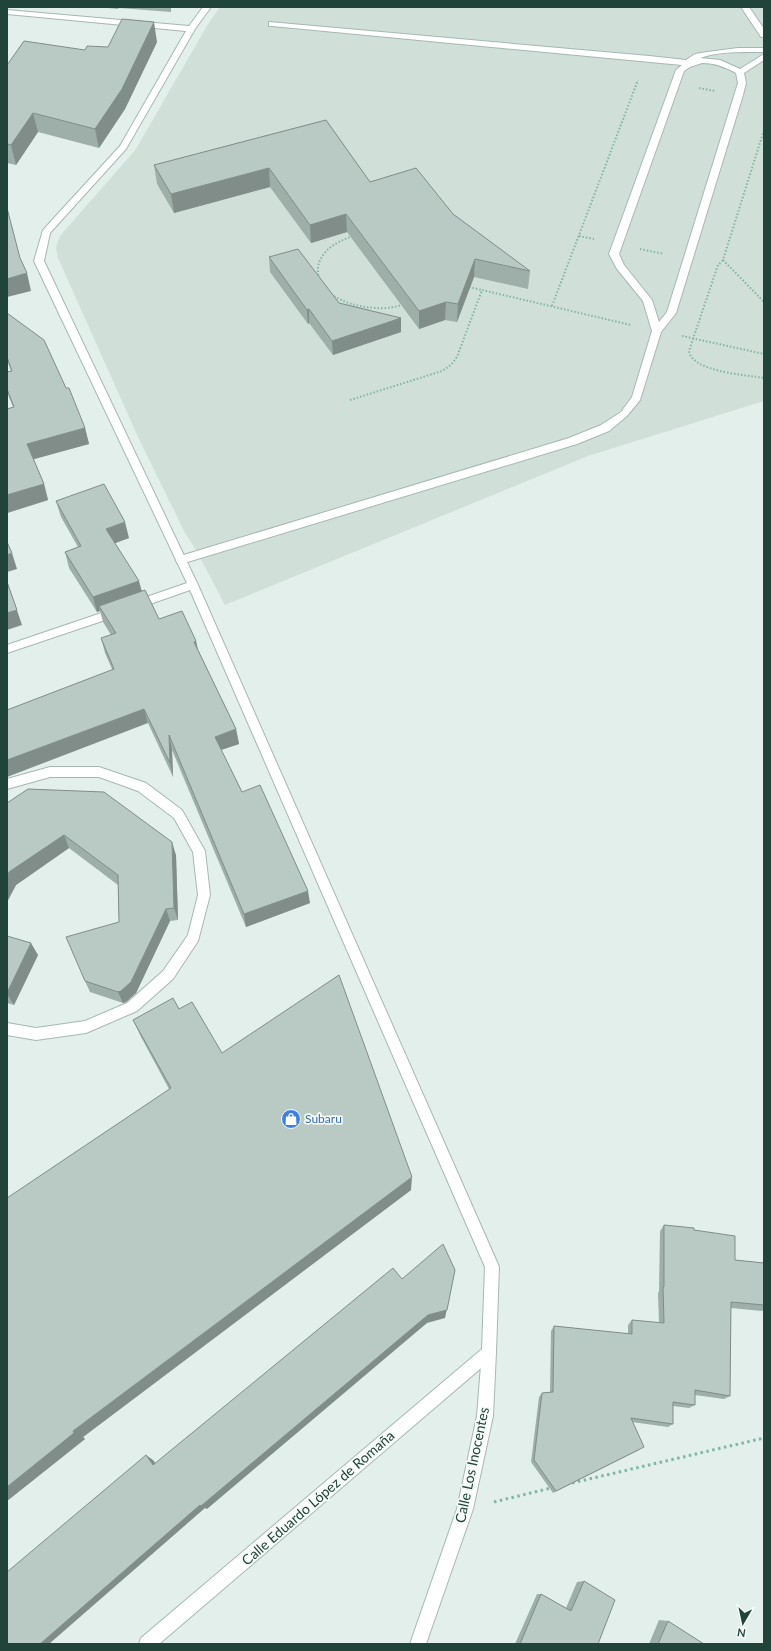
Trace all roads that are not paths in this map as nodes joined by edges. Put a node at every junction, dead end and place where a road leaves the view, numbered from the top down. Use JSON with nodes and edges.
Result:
{"nodes":[{"id":1,"x":208,"y":7,"type":"edge"},
{"id":2,"x":746,"y":7,"type":"edge"},
{"id":3,"x":7,"y":12,"type":"edge"},
{"id":4,"x":272,"y":24,"type":"dead end"},
{"id":5,"x":191,"y":29,"type":"junction"},
{"id":6,"x":764,"y":35,"type":"edge"},
{"id":7,"x":764,"y":50,"type":"edge"},
{"id":8,"x":764,"y":56,"type":"edge"},
{"id":9,"x":687,"y":63,"type":"junction"},
{"id":10,"x":740,"y":72,"type":"junction"},
{"id":11,"x":657,"y":331,"type":"junction"},
{"id":12,"x":181,"y":560,"type":"junction"},
{"id":13,"x":193,"y":585,"type":"junction"},
{"id":14,"x":7,"y":649,"type":"edge"},
{"id":15,"x":7,"y":784,"type":"edge"},
{"id":16,"x":7,"y":1029,"type":"edge"},
{"id":17,"x":489,"y":1352,"type":"junction"},
{"id":18,"x":147,"y":1644,"type":"edge"},
{"id":19,"x":418,"y":1644,"type":"edge"}],
"edges":[{"from":1,"to":5,"type":"street","name":"Calle Los Inocentes"},
{"from":2,"to":6,"type":"street"},
{"from":3,"to":5,"type":"street"},
{"from":4,"to":9,"type":"street"},
{"from":5,"to":12,"type":"street","name":"Calle Los Inocentes"},
{"from":7,"to":9,"type":"street"},
{"from":8,"to":10,"type":"street"},
{"from":9,"to":10,"type":"street"},
{"from":9,"to":11,"type":"street"},
{"from":10,"to":11,"type":"street"},
{"from":11,"to":12,"type":"street"},
{"from":12,"to":13,"type":"street","name":"Calle Los Inocentes"},
{"from":13,"to":14,"type":"street"},
{"from":13,"to":17,"type":"street","name":"Calle Los Inocentes"},
{"from":15,"to":16,"type":"street"},
{"from":17,"to":18,"type":"street","name":"Calle Eduardo López de Romaña"},
{"from":17,"to":19,"type":"street","name":"Calle Los Inocentes"}]}
